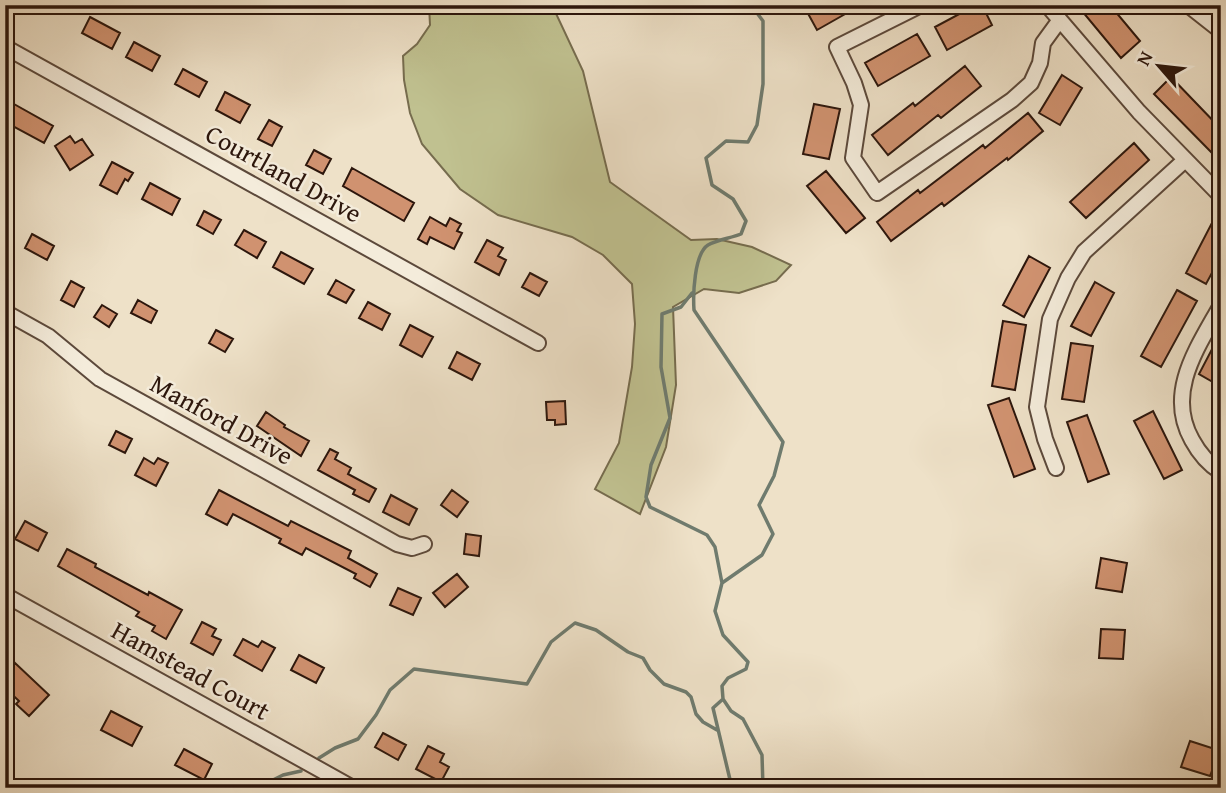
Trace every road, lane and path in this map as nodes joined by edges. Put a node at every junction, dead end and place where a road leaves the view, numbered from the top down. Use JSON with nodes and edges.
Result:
{"nodes":[{"id":1,"x":921,"y":5,"type":"edge"},
{"id":2,"x":1047,"y":5,"type":"edge"},
{"id":3,"x":1188,"y":5,"type":"edge"},
{"id":4,"x":1059,"y":21,"type":"junction"},
{"id":5,"x":1221,"y":31,"type":"edge"},
{"id":6,"x":5,"y":47,"type":"edge"},
{"id":7,"x":1185,"y":160,"type":"junction"},
{"id":8,"x":1221,"y":196,"type":"edge"},
{"id":9,"x":1221,"y":305,"type":"edge"},
{"id":10,"x":5,"y":312,"type":"edge"},
{"id":11,"x":538,"y":343,"type":"dead end"},
{"id":12,"x":1056,"y":468,"type":"dead end"},
{"id":13,"x":1221,"y":471,"type":"edge"},
{"id":14,"x":424,"y":544,"type":"dead end"},
{"id":15,"x":5,"y":594,"type":"edge"},
{"id":16,"x":353,"y":788,"type":"edge"}],
"edges":[{"from":1,"to":4,"type":"street"},
{"from":2,"to":4,"type":"street"},
{"from":3,"to":5,"type":"street"},
{"from":4,"to":7,"type":"street"},
{"from":6,"to":11,"type":"street","name":"Courtland Drive"},
{"from":7,"to":8,"type":"street"},
{"from":7,"to":12,"type":"street"},
{"from":9,"to":13,"type":"street"},
{"from":10,"to":14,"type":"street","name":"Manford Drive"},
{"from":15,"to":16,"type":"street","name":"Hamstead Court"}]}
